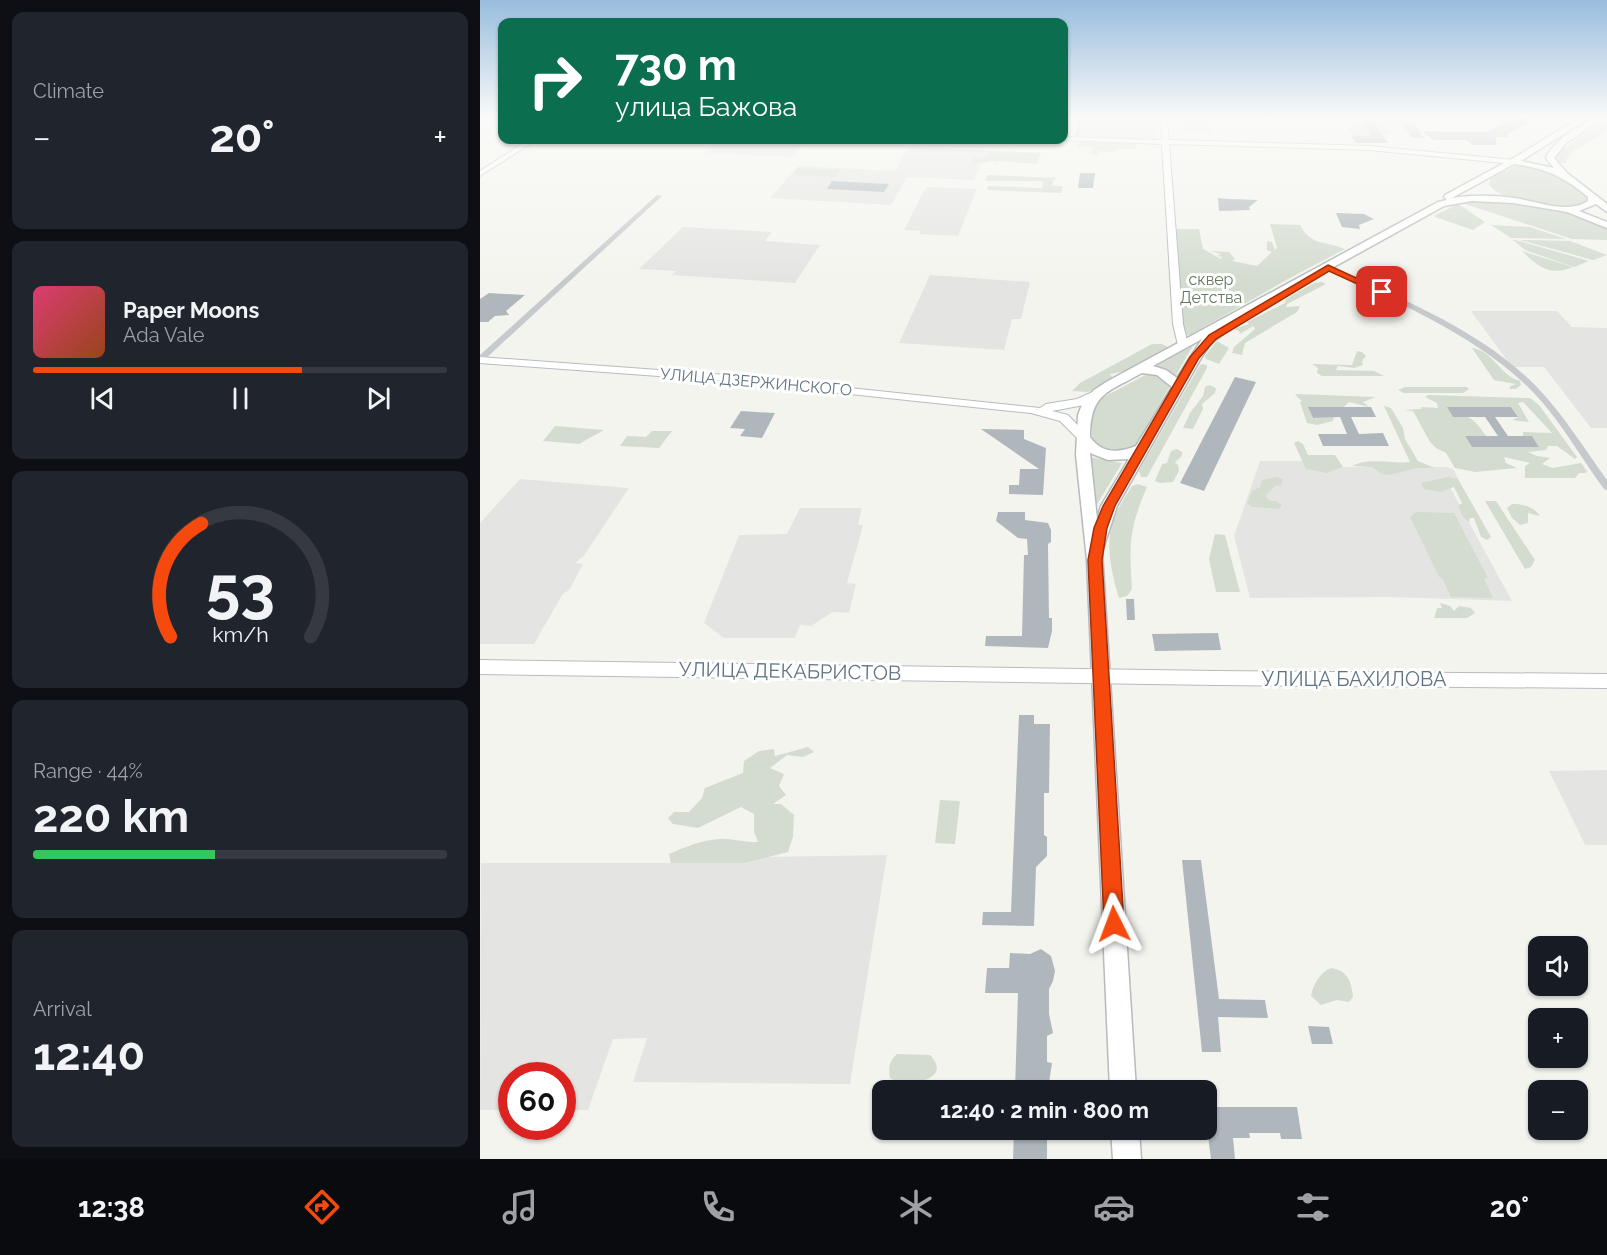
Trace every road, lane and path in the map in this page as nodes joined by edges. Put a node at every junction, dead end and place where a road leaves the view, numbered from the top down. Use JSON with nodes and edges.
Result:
{"nodes":[{"id":1,"x":1167,"y":172,"type":"edge"},
{"id":2,"x":1495,"y":172,"type":"edge"},
{"id":3,"x":1559,"y":172,"type":"edge"},
{"id":4,"x":1563,"y":172,"type":"edge"},
{"id":5,"x":1491,"y":174,"type":"junction"},
{"id":6,"x":1566,"y":175,"type":"junction"},
{"id":7,"x":659,"y":196,"type":"dead end"},
{"id":8,"x":1592,"y":196,"type":"junction"},
{"id":9,"x":1523,"y":202,"type":"junction"},
{"id":10,"x":1441,"y":204,"type":"junction"},
{"id":11,"x":1555,"y":208,"type":"junction"},
{"id":12,"x":1607,"y":209,"type":"edge"},
{"id":13,"x":1607,"y":225,"type":"edge"},
{"id":14,"x":1328,"y":267,"type":"junction"},
{"id":15,"x":1315,"y":275,"type":"junction"},
{"id":16,"x":1183,"y":345,"type":"junction"},
{"id":17,"x":480,"y":360,"type":"edge"},
{"id":18,"x":1139,"y":369,"type":"junction"},
{"id":19,"x":1178,"y":386,"type":"junction"},
{"id":20,"x":1097,"y":394,"type":"junction"},
{"id":21,"x":1032,"y":409,"type":"junction"},
{"id":22,"x":1083,"y":437,"type":"junction"},
{"id":23,"x":1140,"y":450,"type":"junction"},
{"id":24,"x":1607,"y":488,"type":"edge"},
{"id":25,"x":1095,"y":560,"type":"junction"},
{"id":26,"x":480,"y":667,"type":"edge"},
{"id":27,"x":1100,"y":677,"type":"junction"},
{"id":28,"x":1607,"y":681,"type":"edge"},
{"id":29,"x":1122,"y":1080,"type":"edge"},
{"id":30,"x":1126,"y":1140,"type":"edge"},
{"id":31,"x":1127,"y":1159,"type":"edge"}],
"edges":[{"from":1,"to":16,"type":"street"},
{"from":2,"to":5,"type":"main road"},
{"from":3,"to":6,"type":"main road"},
{"from":4,"to":6,"type":"main road"},
{"from":5,"to":9,"type":"main road"},
{"from":5,"to":10,"type":"main road"},
{"from":6,"to":8,"type":"main road"},
{"from":7,"to":17,"type":"street"},
{"from":8,"to":11,"type":"main road"},
{"from":8,"to":12,"type":"main road"},
{"from":9,"to":10,"type":"main road"},
{"from":9,"to":11,"type":"main road"},
{"from":10,"to":14,"type":"main road"},
{"from":11,"to":13,"type":"main road"},
{"from":14,"to":15,"type":"main road"},
{"from":14,"to":24,"type":"street"},
{"from":15,"to":16,"type":"main road"},
{"from":15,"to":19,"type":"main road"},
{"from":16,"to":18,"type":"main road"},
{"from":17,"to":21,"type":"street","name":"УЛИЦА ДЗЕРЖИНСКОГО"},
{"from":18,"to":19,"type":"main road"},
{"from":18,"to":20,"type":"main road"},
{"from":19,"to":23,"type":"main road"},
{"from":20,"to":21,"type":"street","name":"УЛИЦА ДЗЕРЖИНСКОГО"},
{"from":20,"to":22,"type":"main road"},
{"from":21,"to":22,"type":"street","name":"УЛИЦА ДЗЕРЖИНСКОГО"},
{"from":22,"to":23,"type":"main road"},
{"from":22,"to":25,"type":"main road"},
{"from":23,"to":25,"type":"main road"},
{"from":25,"to":27,"type":"main road"},
{"from":26,"to":27,"type":"street","name":"УЛИЦА ДЕКАБРИСТОВ"},
{"from":27,"to":28,"type":"street","name":"УЛИЦА БАХИЛОВА"},
{"from":27,"to":29,"type":"main road"},
{"from":30,"to":31,"type":"main road"}]}
